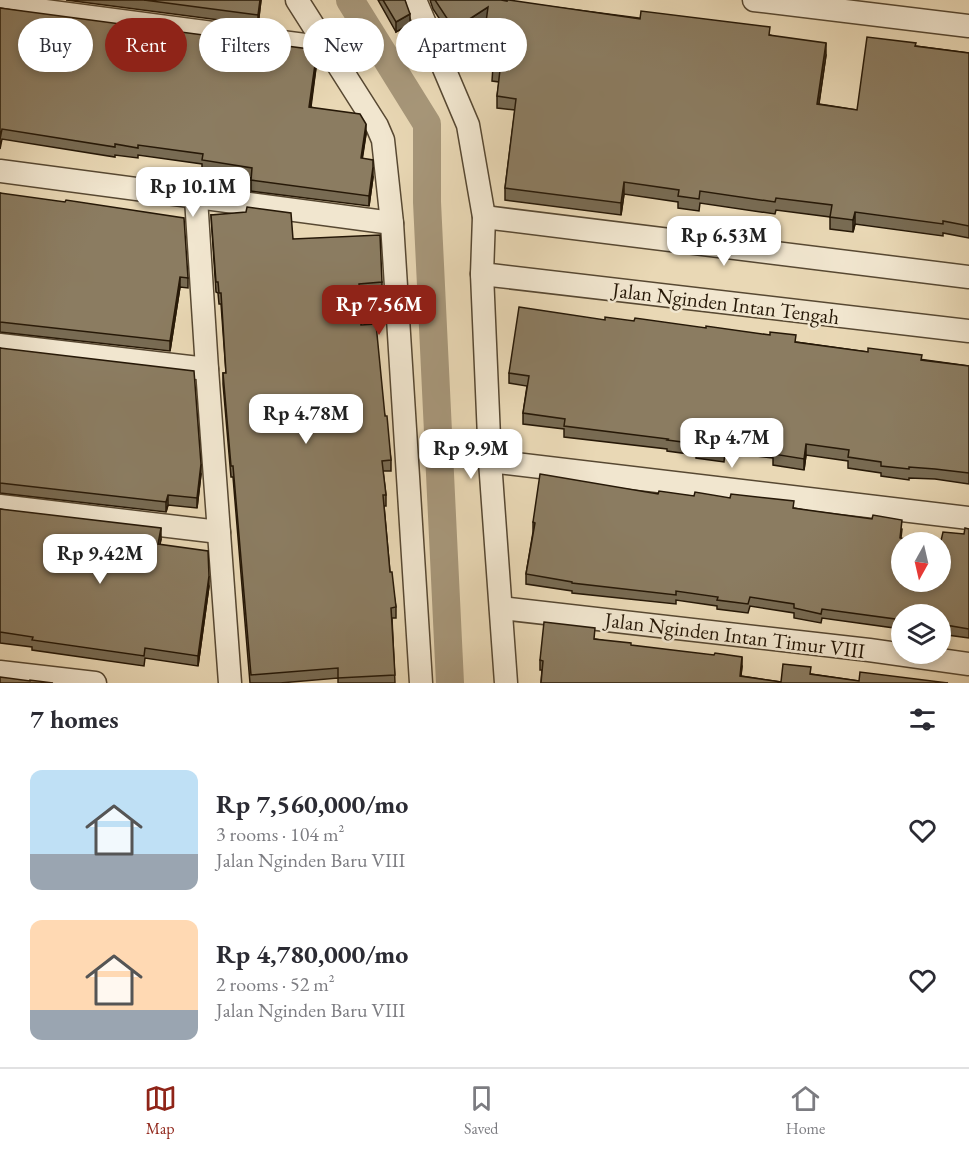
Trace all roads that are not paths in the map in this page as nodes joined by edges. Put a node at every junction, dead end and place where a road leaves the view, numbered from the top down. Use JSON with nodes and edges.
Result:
{"nodes":[{"id":1,"x":297,"y":0,"type":"edge"},
{"id":2,"x":415,"y":0,"type":"edge"},
{"id":3,"x":753,"y":0,"type":"edge"},
{"id":4,"x":0,"y":5,"type":"edge"},
{"id":5,"x":309,"y":18,"type":"edge"},
{"id":6,"x":969,"y":26,"type":"edge"},
{"id":7,"x":303,"y":45,"type":"edge"},
{"id":8,"x":343,"y":72,"type":"edge"},
{"id":9,"x":0,"y":171,"type":"edge"},
{"id":10,"x":196,"y":198,"type":"junction"},
{"id":11,"x":484,"y":217,"type":"junction"},
{"id":12,"x":392,"y":223,"type":"junction"},
{"id":13,"x":482,"y":274,"type":"junction"},
{"id":14,"x":969,"y":277,"type":"edge"},
{"id":15,"x":969,"y":331,"type":"edge"},
{"id":16,"x":0,"y":345,"type":"edge"},
{"id":17,"x":207,"y":369,"type":"junction"},
{"id":18,"x":490,"y":461,"type":"junction"},
{"id":19,"x":0,"y":506,"type":"edge"},
{"id":20,"x":969,"y":518,"type":"edge"},
{"id":21,"x":219,"y":532,"type":"junction"},
{"id":22,"x":501,"y":608,"type":"junction"},
{"id":23,"x":969,"y":664,"type":"edge"},
{"id":24,"x":0,"y":672,"type":"edge"},
{"id":25,"x":95,"y":683,"type":"edge"},
{"id":26,"x":230,"y":683,"type":"edge"},
{"id":27,"x":421,"y":683,"type":"edge"},
{"id":28,"x":506,"y":683,"type":"edge"}],
"edges":[{"from":1,"to":5,"type":"street"},
{"from":2,"to":11,"type":"street"},
{"from":3,"to":6,"type":"street"},
{"from":4,"to":7,"type":"street"},
{"from":8,"to":12,"type":"street"},
{"from":9,"to":10,"type":"street"},
{"from":10,"to":12,"type":"street"},
{"from":10,"to":17,"type":"street"},
{"from":11,"to":13,"type":"street"},
{"from":11,"to":14,"type":"street"},
{"from":12,"to":27,"type":"street"},
{"from":13,"to":15,"type":"street","name":"Jalan Nginden Intan Tengah"},
{"from":13,"to":18,"type":"street"},
{"from":16,"to":17,"type":"street"},
{"from":17,"to":21,"type":"street"},
{"from":18,"to":20,"type":"street"},
{"from":18,"to":22,"type":"street"},
{"from":19,"to":21,"type":"street"},
{"from":21,"to":26,"type":"street"},
{"from":22,"to":23,"type":"street","name":"Jalan Nginden Intan Timur VIII"},
{"from":22,"to":28,"type":"street"},
{"from":24,"to":25,"type":"street"}]}
